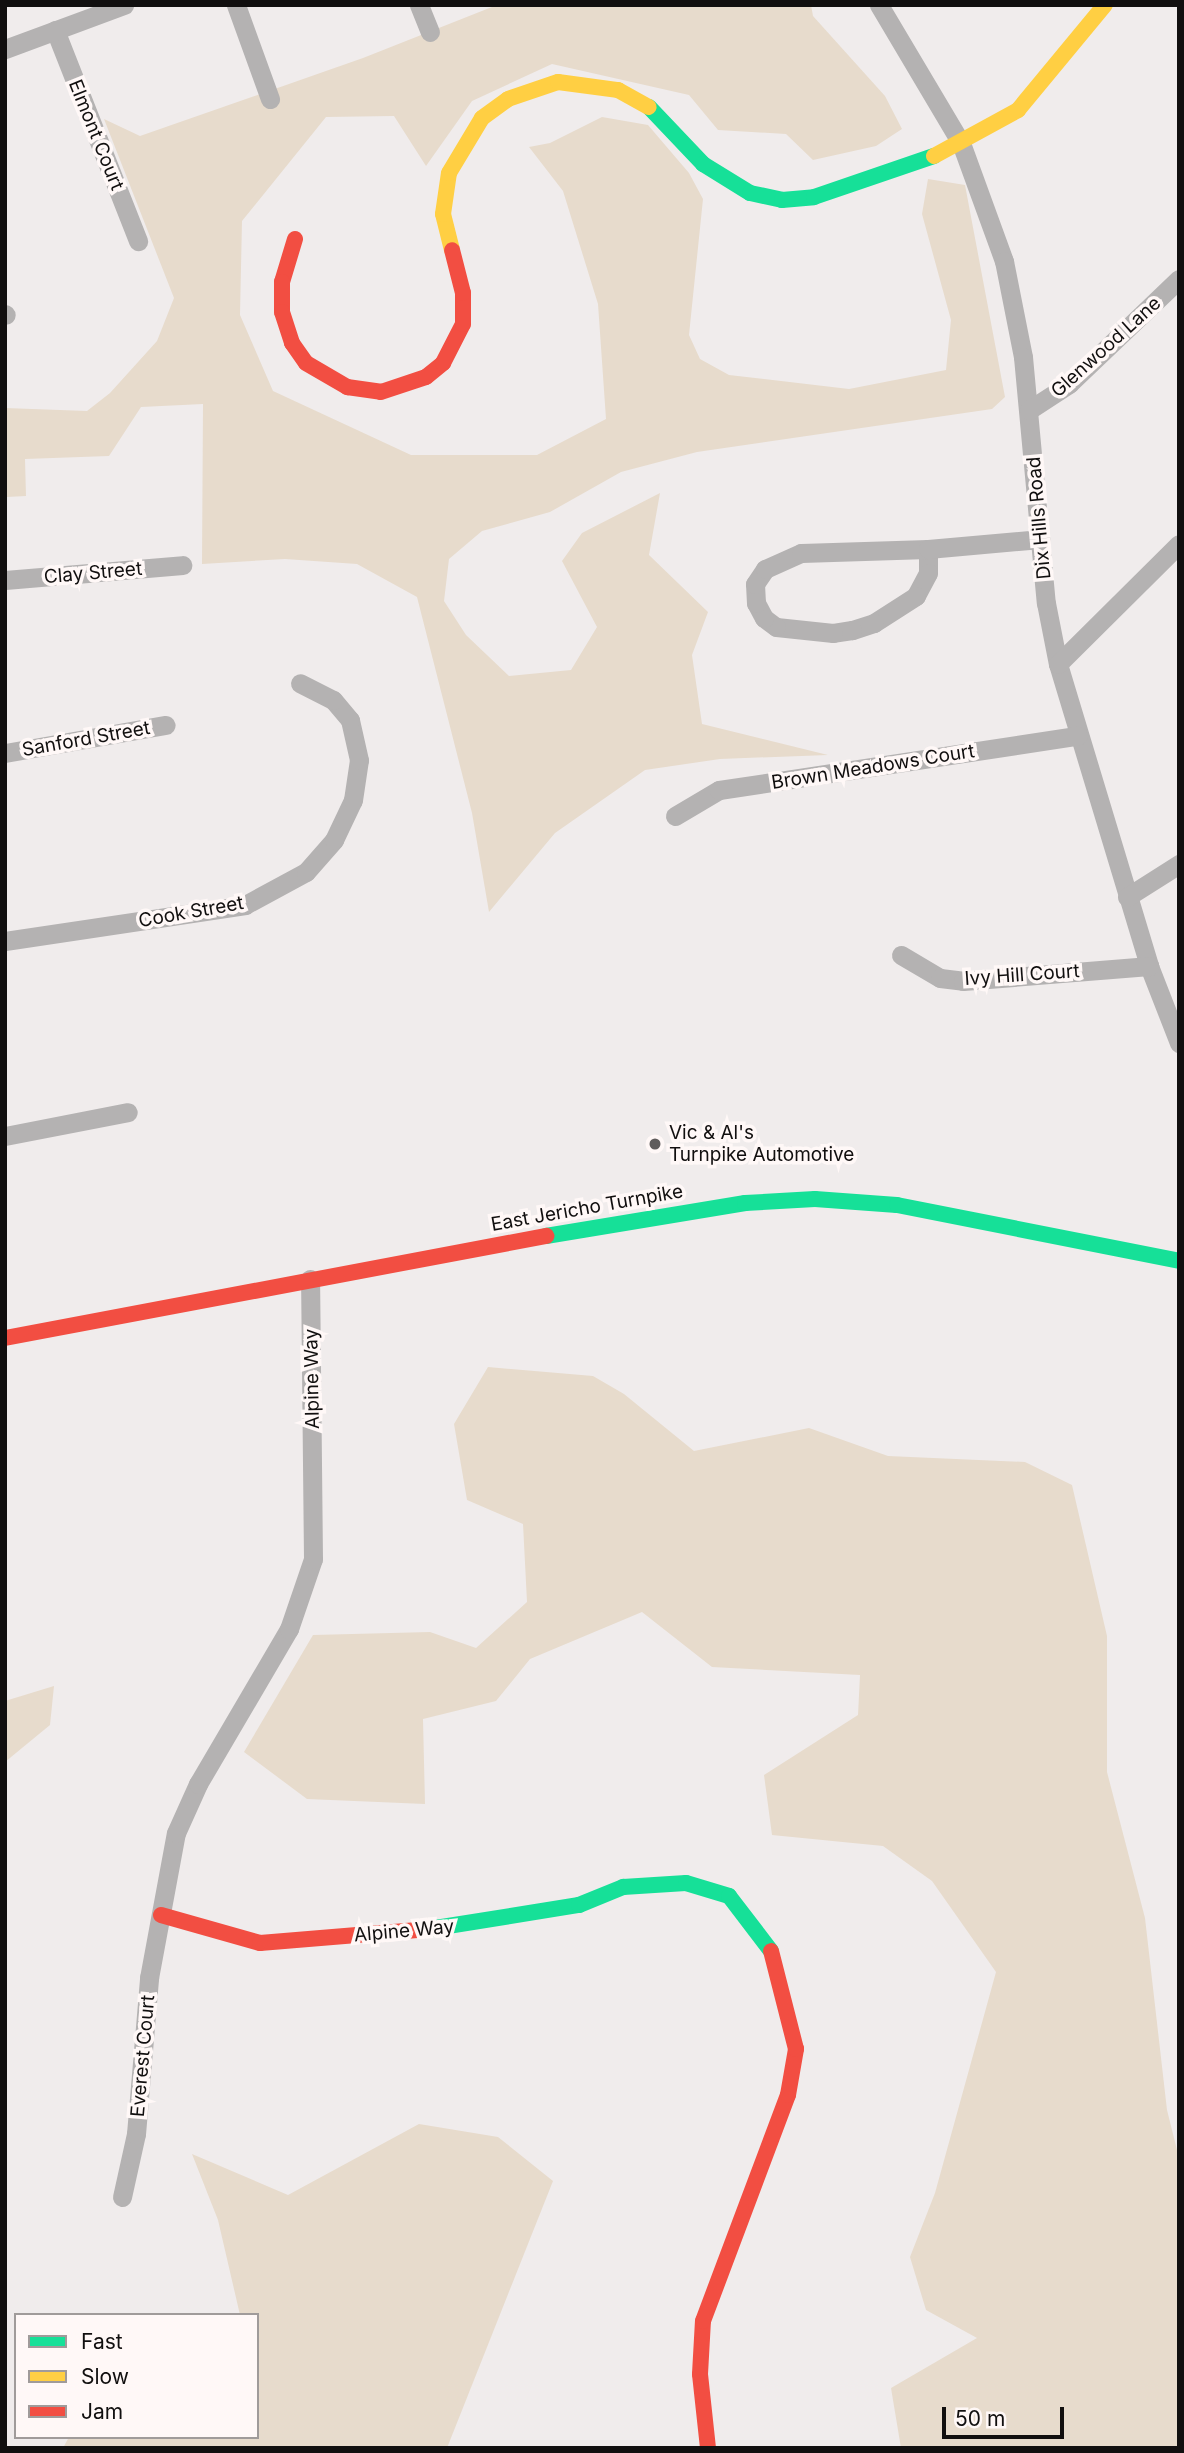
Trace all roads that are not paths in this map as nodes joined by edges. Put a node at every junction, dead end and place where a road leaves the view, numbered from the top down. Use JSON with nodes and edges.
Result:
{"nodes":[{"id":1,"x":124,"y":5,"type":"edge"},
{"id":2,"x":236,"y":5,"type":"edge"},
{"id":3,"x":419,"y":5,"type":"edge"},
{"id":4,"x":879,"y":5,"type":"edge"},
{"id":5,"x":1105,"y":5,"type":"edge"},
{"id":6,"x":55,"y":30,"type":"junction"},
{"id":7,"x":430,"y":32,"type":"dead end"},
{"id":8,"x":5,"y":49,"type":"edge"},
{"id":9,"x":270,"y":99,"type":"dead end"},
{"id":10,"x":961,"y":143,"type":"junction"},
{"id":11,"x":295,"y":239,"type":"dead end"},
{"id":12,"x":138,"y":241,"type":"dead end"},
{"id":13,"x":1179,"y":279,"type":"edge"},
{"id":14,"x":1029,"y":410,"type":"junction"},
{"id":15,"x":1041,"y":539,"type":"junction"},
{"id":16,"x":1179,"y":544,"type":"edge"},
{"id":17,"x":929,"y":549,"type":"junction"},
{"id":18,"x":182,"y":565,"type":"dead end"},
{"id":19,"x":5,"y":580,"type":"edge"},
{"id":20,"x":1058,"y":664,"type":"junction"},
{"id":21,"x":300,"y":683,"type":"dead end"},
{"id":22,"x":166,"y":725,"type":"dead end"},
{"id":23,"x":1078,"y":736,"type":"junction"},
{"id":24,"x":5,"y":753,"type":"edge"},
{"id":25,"x":675,"y":816,"type":"dead end"},
{"id":26,"x":1179,"y":864,"type":"edge"},
{"id":27,"x":1127,"y":897,"type":"junction"},
{"id":28,"x":5,"y":941,"type":"edge"},
{"id":29,"x":901,"y":955,"type":"dead end"},
{"id":30,"x":1149,"y":966,"type":"junction"},
{"id":31,"x":1179,"y":1043,"type":"edge"},
{"id":32,"x":128,"y":1112,"type":"dead end"},
{"id":33,"x":5,"y":1136,"type":"edge"},
{"id":34,"x":1179,"y":1261,"type":"edge"},
{"id":35,"x":310,"y":1279,"type":"junction"},
{"id":36,"x":5,"y":1338,"type":"edge"},
{"id":37,"x":161,"y":1916,"type":"junction"},
{"id":38,"x":122,"y":2197,"type":"dead end"},
{"id":39,"x":708,"y":2448,"type":"edge"}],
"edges":[{"from":1,"to":6,"type":"street"},
{"from":2,"to":9,"type":"street"},
{"from":3,"to":7,"type":"street"},
{"from":4,"to":10,"type":"street","name":"Dix Hills Road"},
{"from":5,"to":10,"type":"street"},
{"from":6,"to":8,"type":"street"},
{"from":6,"to":12,"type":"street","name":"Elmont Court"},
{"from":10,"to":11,"type":"street"},
{"from":10,"to":14,"type":"street","name":"Dix Hills Road"},
{"from":13,"to":14,"type":"street","name":"Glenwood Lane"},
{"from":14,"to":15,"type":"street","name":"Dix Hills Road"},
{"from":15,"to":17,"type":"street"},
{"from":15,"to":20,"type":"street","name":"Dix Hills Road"},
{"from":16,"to":20,"type":"street"},
{"from":17,"to":17,"type":"street"},
{"from":18,"to":19,"type":"street","name":"Clay Street"},
{"from":20,"to":23,"type":"street","name":"Dix Hills Road"},
{"from":21,"to":28,"type":"street","name":"Cook Street"},
{"from":22,"to":24,"type":"street","name":"Sanford Street"},
{"from":23,"to":25,"type":"street","name":"Brown Meadows Court"},
{"from":23,"to":27,"type":"street","name":"Dix Hills Road"},
{"from":26,"to":27,"type":"street"},
{"from":27,"to":30,"type":"street","name":"Dix Hills Road"},
{"from":29,"to":30,"type":"street","name":"Ivy Hill Court"},
{"from":30,"to":31,"type":"street","name":"Dix Hills Road"},
{"from":32,"to":33,"type":"street"},
{"from":34,"to":35,"type":"street","name":"East Jericho Turnpike"},
{"from":35,"to":36,"type":"street","name":"East Jericho Turnpike"},
{"from":35,"to":37,"type":"street","name":"Alpine Way"},
{"from":37,"to":38,"type":"street","name":"Everest Court"},
{"from":37,"to":39,"type":"street","name":"Alpine Way"}]}
